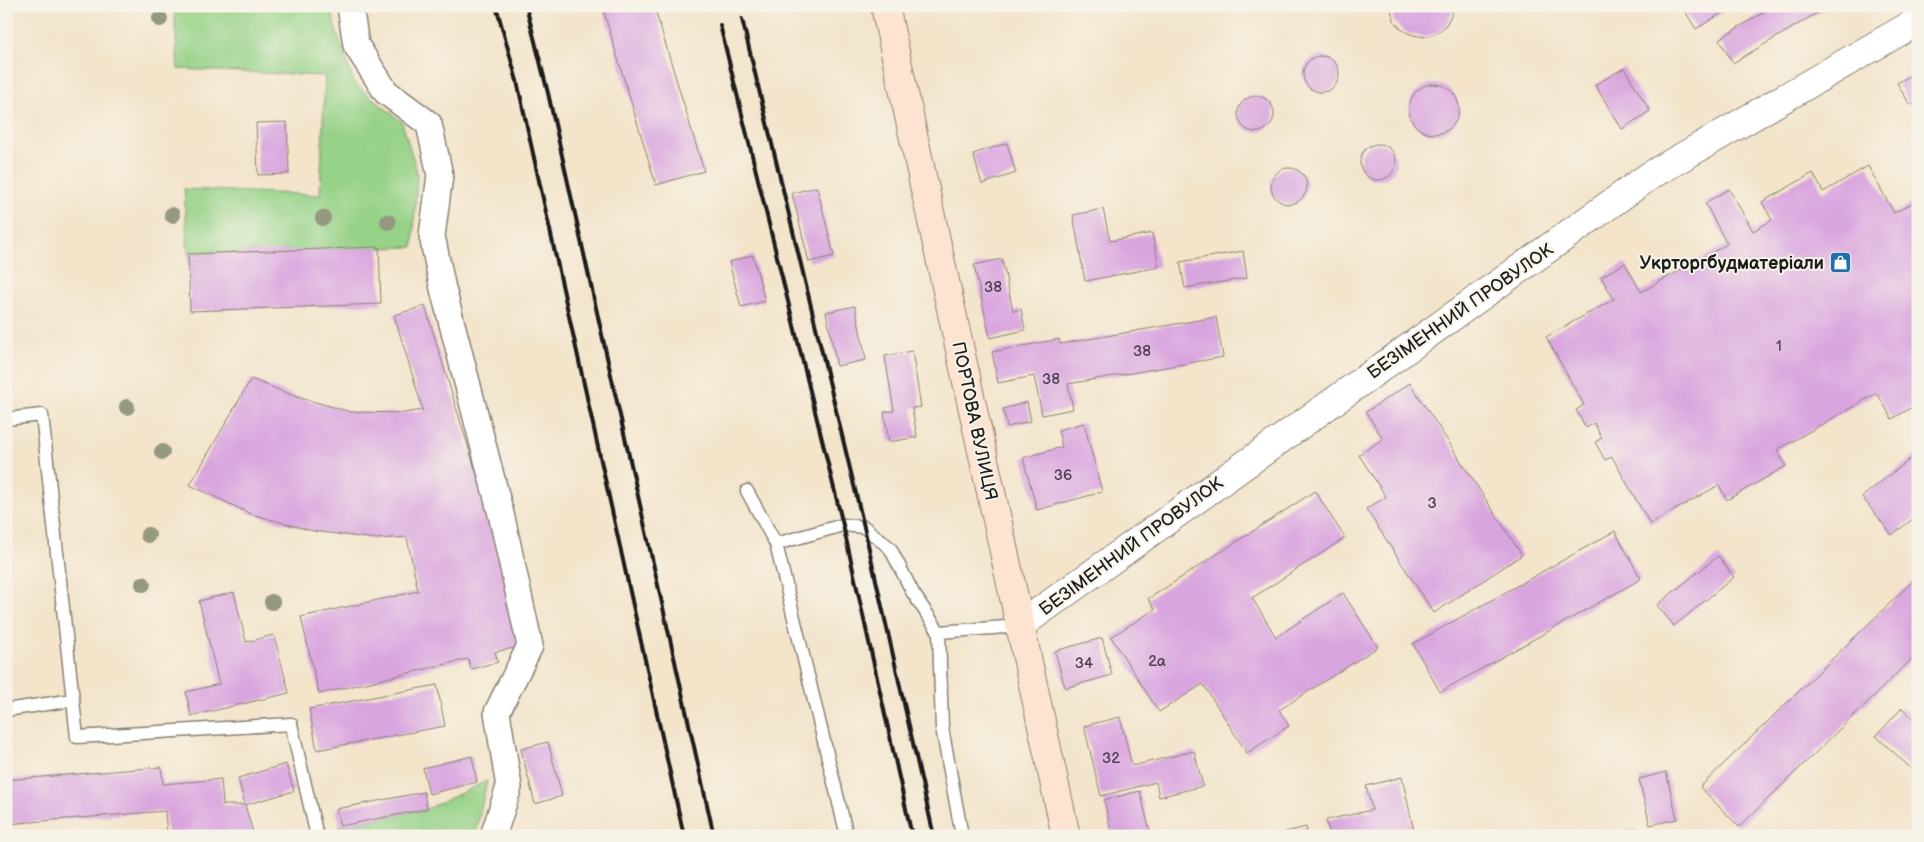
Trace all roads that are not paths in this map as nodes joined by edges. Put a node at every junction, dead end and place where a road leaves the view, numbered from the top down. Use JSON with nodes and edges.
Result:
{"nodes":[{"id":1,"x":350,"y":6,"type":"edge"},
{"id":2,"x":885,"y":6,"type":"edge"},
{"id":3,"x":1918,"y":20,"type":"edge"},
{"id":4,"x":6,"y":420,"type":"edge"},
{"id":5,"x":747,"y":491,"type":"dead end"},
{"id":6,"x":776,"y":544,"type":"junction"},
{"id":7,"x":1019,"y":626,"type":"junction"},
{"id":8,"x":939,"y":632,"type":"junction"},
{"id":9,"x":73,"y":700,"type":"junction"},
{"id":10,"x":6,"y":710,"type":"edge"},
{"id":11,"x":317,"y":836,"type":"edge"},
{"id":12,"x":492,"y":836,"type":"edge"},
{"id":13,"x":847,"y":836,"type":"edge"},
{"id":14,"x":962,"y":836,"type":"edge"},
{"id":15,"x":1066,"y":836,"type":"edge"}],
"edges":[{"from":1,"to":12,"type":"street"},
{"from":2,"to":7,"type":"main road","name":"ПОРТОВА ВУЛИЦЯ"},
{"from":3,"to":7,"type":"street","name":"БЕЗІМЕННИЙ ПРОВУЛОК"},
{"from":4,"to":9,"type":"lane"},
{"from":5,"to":6,"type":"lane"},
{"from":6,"to":8,"type":"lane"},
{"from":6,"to":13,"type":"lane"},
{"from":7,"to":8,"type":"lane"},
{"from":7,"to":15,"type":"main road","name":"ПОРТОВА ВУЛИЦЯ"},
{"from":8,"to":14,"type":"lane"},
{"from":9,"to":10,"type":"lane"},
{"from":9,"to":11,"type":"lane"}]}
